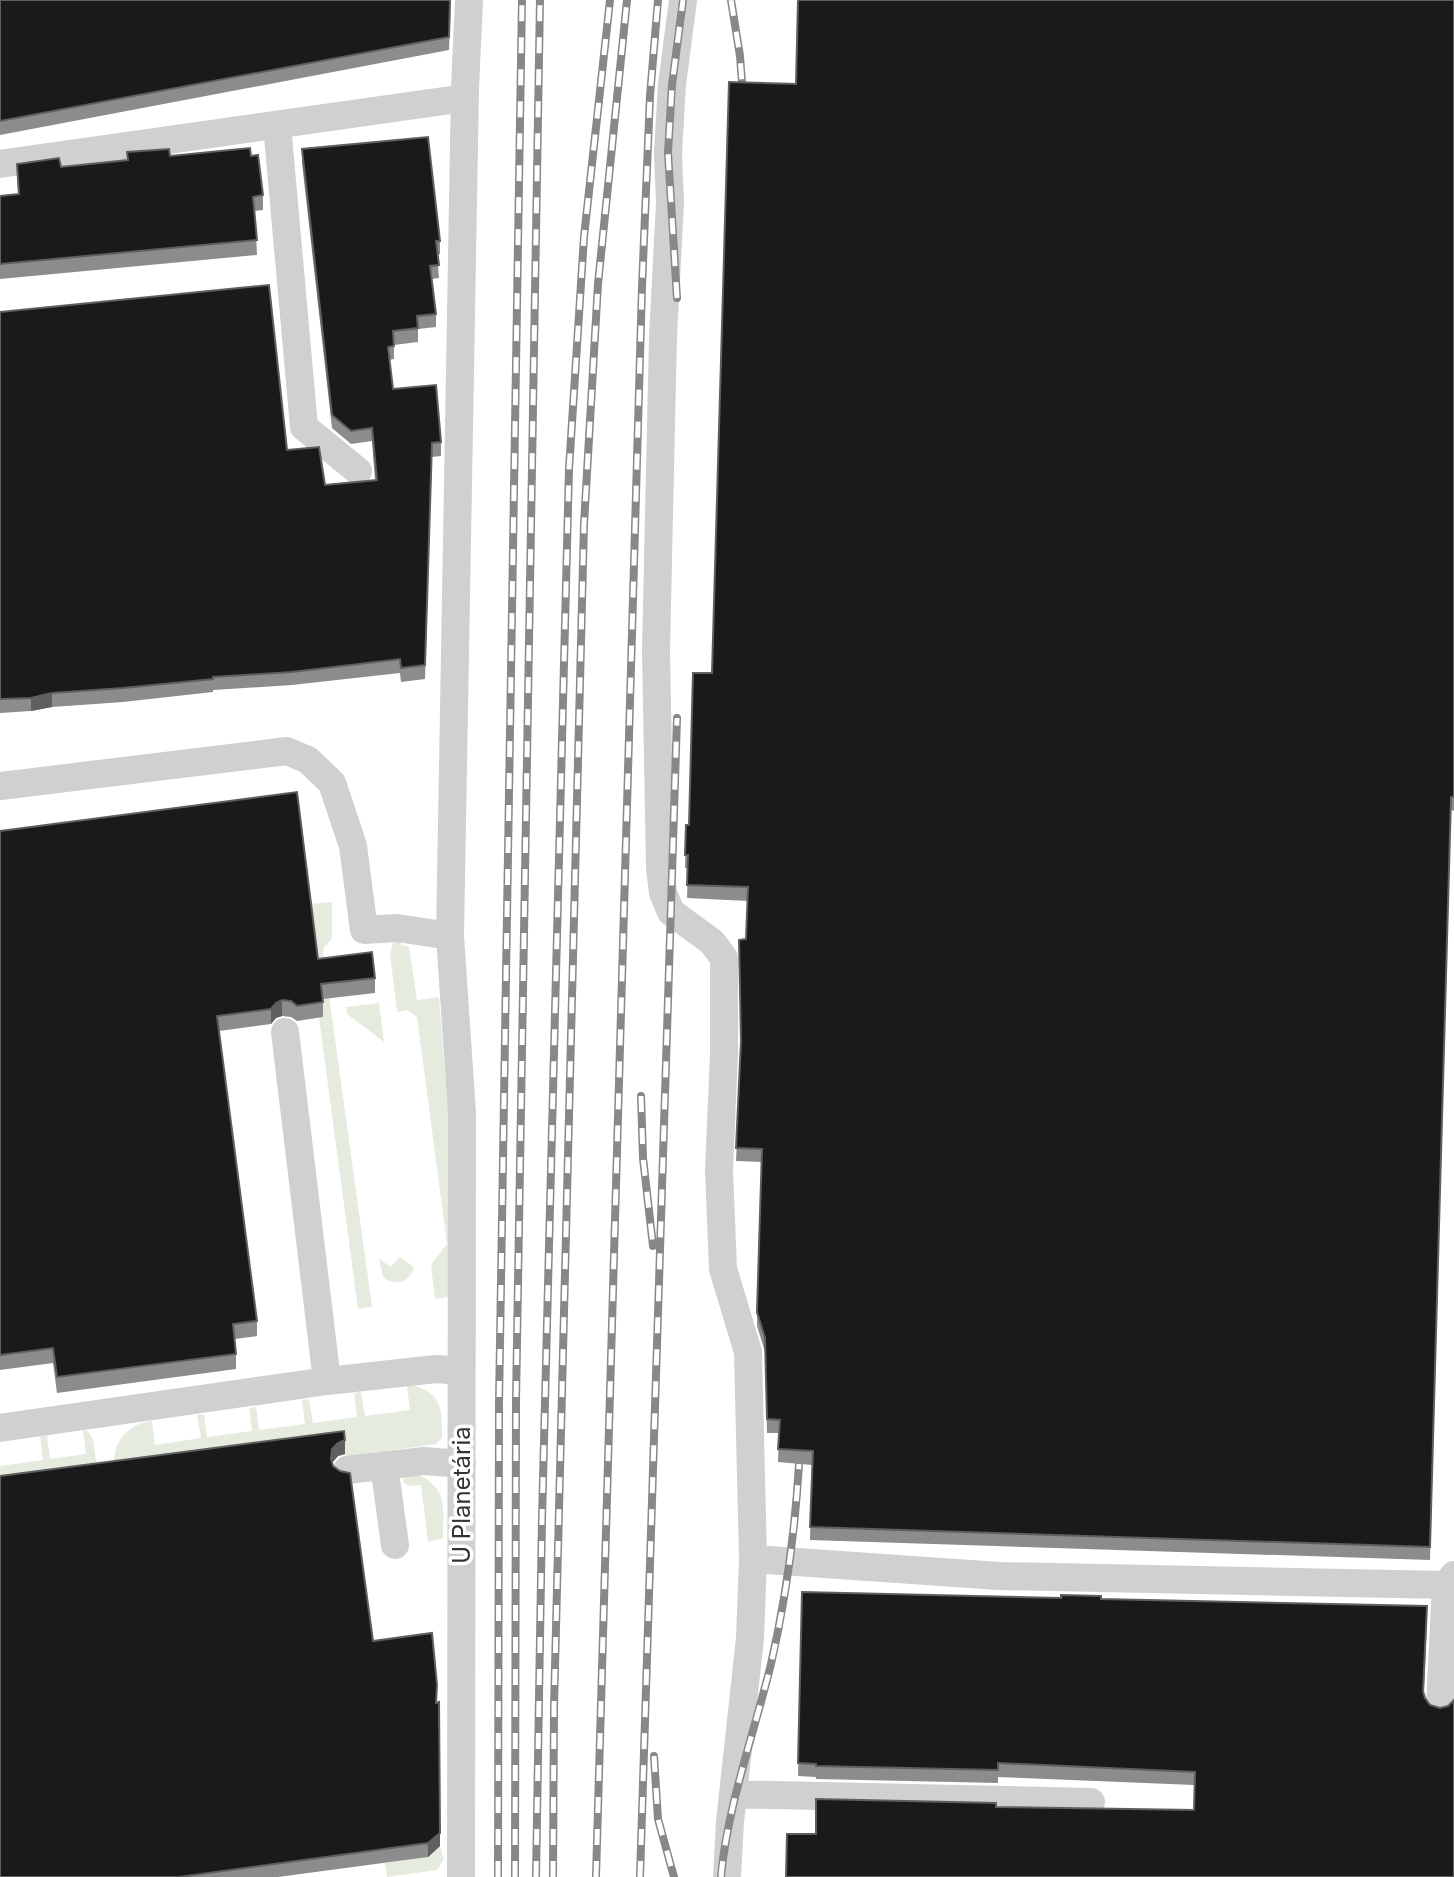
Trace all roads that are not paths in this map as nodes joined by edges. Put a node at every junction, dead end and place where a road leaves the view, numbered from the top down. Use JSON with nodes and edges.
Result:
{"nodes":[{"id":1,"x":469,"y":0,"type":"edge"},
{"id":2,"x":683,"y":0,"type":"edge"},
{"id":3,"x":465,"y":98,"type":"junction"},
{"id":4,"x":277,"y":125,"type":"junction"},
{"id":5,"x":0,"y":164,"type":"edge"},
{"id":6,"x":358,"y":471,"type":"dead end"},
{"id":7,"x":0,"y":786,"type":"edge"},
{"id":8,"x":450,"y":936,"type":"junction"},
{"id":9,"x":285,"y":1032,"type":"dead end"},
{"id":10,"x":461,"y":1371,"type":"junction"},
{"id":11,"x":327,"y":1381,"type":"junction"},
{"id":12,"x":0,"y":1428,"type":"edge"},
{"id":13,"x":461,"y":1464,"type":"junction"},
{"id":14,"x":384,"y":1465,"type":"junction"},
{"id":15,"x":347,"y":1470,"type":"edge"},
{"id":16,"x":395,"y":1545,"type":"dead end"},
{"id":17,"x":753,"y":1559,"type":"junction"},
{"id":18,"x":1450,"y":1580,"type":"edge"},
{"id":19,"x":1440,"y":1705,"type":"edge"},
{"id":20,"x":733,"y":1794,"type":"junction"},
{"id":21,"x":1091,"y":1802,"type":"dead end"},
{"id":22,"x":461,"y":1877,"type":"edge"},
{"id":23,"x":727,"y":1877,"type":"edge"}],
"edges":[{"from":1,"to":3,"type":"lane","name":"U Planetária"},
{"from":2,"to":17,"type":"lane"},
{"from":3,"to":4,"type":"lane"},
{"from":3,"to":8,"type":"lane","name":"U Planetária"},
{"from":4,"to":5,"type":"lane"},
{"from":4,"to":6,"type":"lane"},
{"from":7,"to":8,"type":"lane"},
{"from":8,"to":10,"type":"lane","name":"U Planetária"},
{"from":9,"to":11,"type":"lane"},
{"from":10,"to":11,"type":"lane"},
{"from":10,"to":13,"type":"lane","name":"U Planetária"},
{"from":11,"to":12,"type":"lane"},
{"from":13,"to":14,"type":"lane"},
{"from":13,"to":22,"type":"lane","name":"U Planetária"},
{"from":14,"to":15,"type":"lane"},
{"from":14,"to":16,"type":"lane"},
{"from":17,"to":18,"type":"lane"},
{"from":17,"to":20,"type":"lane"},
{"from":18,"to":19,"type":"lane"},
{"from":20,"to":21,"type":"lane"},
{"from":20,"to":23,"type":"lane"}]}
